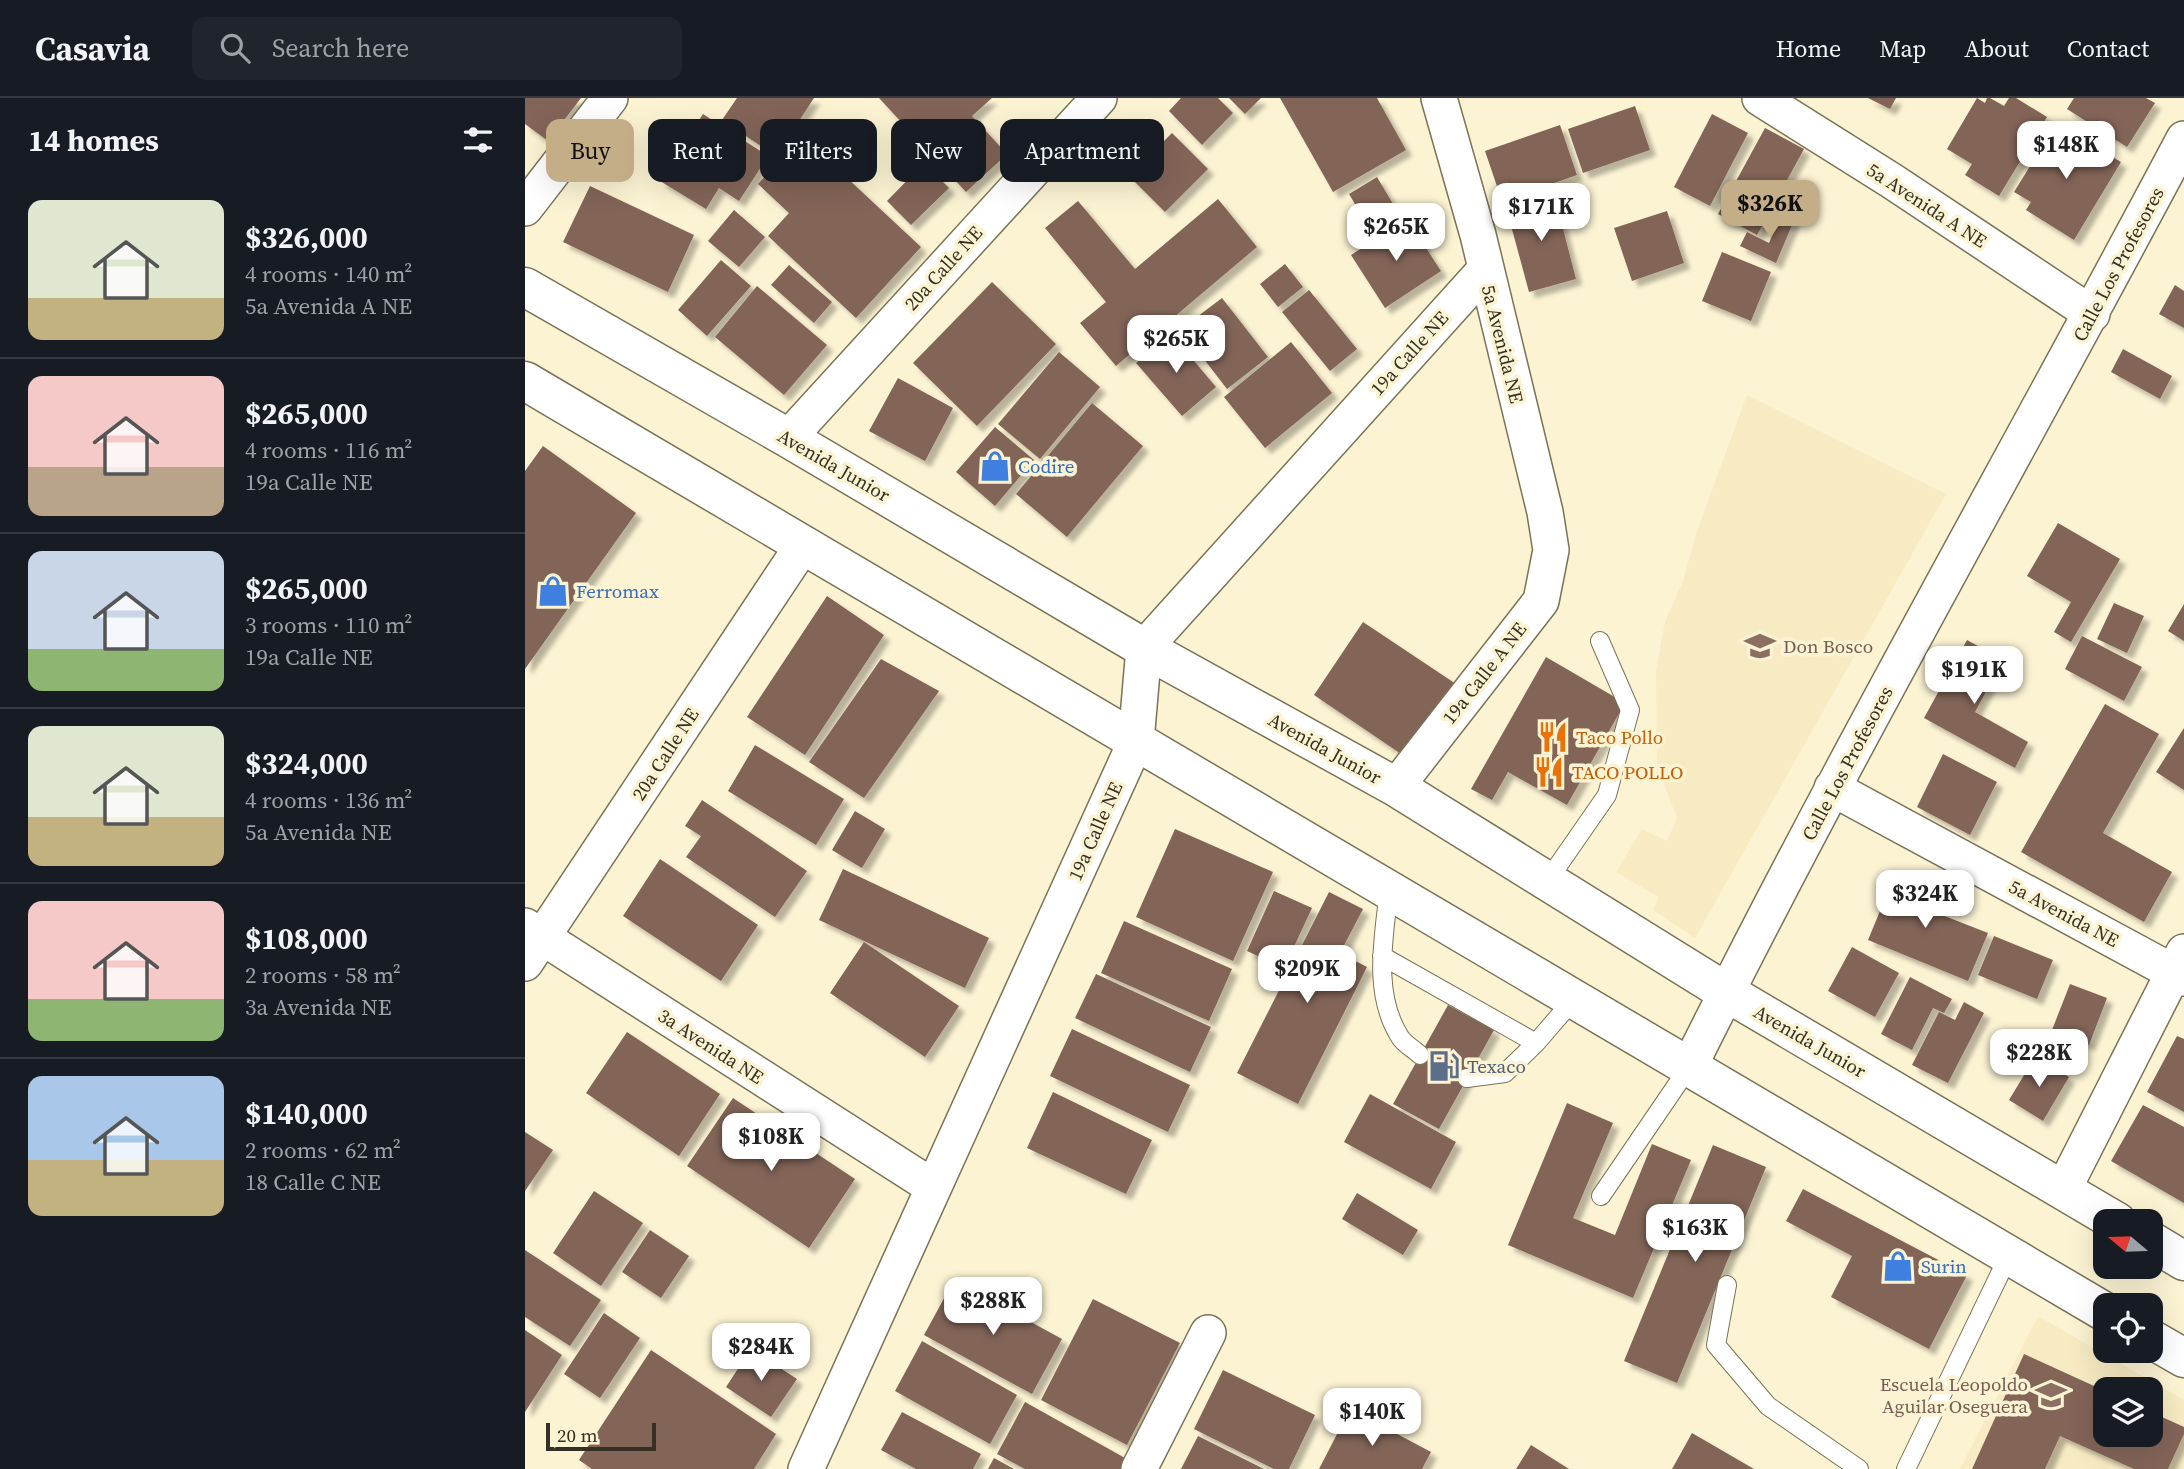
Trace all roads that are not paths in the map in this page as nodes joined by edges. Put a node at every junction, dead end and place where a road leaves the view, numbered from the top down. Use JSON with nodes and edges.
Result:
{"nodes":[{"id":1,"x":610,"y":98,"type":"edge"},
{"id":2,"x":1099,"y":98,"type":"edge"},
{"id":3,"x":1439,"y":98,"type":"edge"},
{"id":4,"x":1760,"y":98,"type":"edge"},
{"id":5,"x":2184,"y":139,"type":"edge"},
{"id":6,"x":525,"y":208,"type":"edge"},
{"id":7,"x":1485,"y":270,"type":"junction"},
{"id":8,"x":525,"y":287,"type":"edge"},
{"id":9,"x":2092,"y":314,"type":"junction"},
{"id":10,"x":525,"y":381,"type":"edge"},
{"id":11,"x":788,"y":438,"type":"junction"},
{"id":12,"x":803,"y":545,"type":"junction"},
{"id":13,"x":1551,"y":550,"type":"joint"},
{"id":14,"x":1600,"y":641,"type":"dead end"},
{"id":15,"x":1144,"y":648,"type":"junction"},
{"id":16,"x":1136,"y":741,"type":"junction"},
{"id":17,"x":1396,"y":787,"type":"junction"},
{"id":18,"x":1832,"y":788,"type":"junction"},
{"id":19,"x":1548,"y":880,"type":"junction"},
{"id":20,"x":1389,"y":890,"type":"junction"},
{"id":21,"x":531,"y":942,"type":"edge"},
{"id":22,"x":1382,"y":956,"type":"junction"},
{"id":23,"x":2181,"y":967,"type":"edge"},
{"id":24,"x":1726,"y":992,"type":"junction"},
{"id":25,"x":1574,"y":999,"type":"junction"},
{"id":26,"x":1536,"y":1043,"type":"junction"},
{"id":27,"x":1420,"y":1055,"type":"dead end"},
{"id":28,"x":1689,"y":1067,"type":"junction"},
{"id":29,"x":1467,"y":1077,"type":"dead end"},
{"id":30,"x":933,"y":1188,"type":"junction"},
{"id":31,"x":2063,"y":1190,"type":"junction"},
{"id":32,"x":1601,"y":1196,"type":"dead end"},
{"id":33,"x":2095,"y":1209,"type":"edge"},
{"id":34,"x":2163,"y":1248,"type":"edge"},
{"id":35,"x":2009,"y":1255,"type":"junction"},
{"id":36,"x":2184,"y":1261,"type":"edge"},
{"id":37,"x":1727,"y":1285,"type":"dead end"},
{"id":38,"x":2093,"y":1305,"type":"edge"},
{"id":39,"x":1208,"y":1333,"type":"dead end"},
{"id":40,"x":2163,"y":1346,"type":"edge"},
{"id":41,"x":2184,"y":1358,"type":"edge"},
{"id":42,"x":806,"y":1469,"type":"edge"},
{"id":43,"x":1139,"y":1469,"type":"edge"},
{"id":44,"x":1859,"y":1469,"type":"edge"},
{"id":45,"x":1906,"y":1469,"type":"edge"}],
"edges":[{"from":1,"to":6,"type":"street"},
{"from":2,"to":11,"type":"street","name":"20a Calle NE"},
{"from":3,"to":7,"type":"street","name":"5a Avenida NE"},
{"from":4,"to":9,"type":"street","name":"5a Avenida A NE"},
{"from":5,"to":9,"type":"street","name":"Calle Los Profesores"},
{"from":7,"to":13,"type":"street","name":"5a Avenida NE"},
{"from":7,"to":15,"type":"street","name":"19a Calle NE"},
{"from":8,"to":11,"type":"main road","name":"Avenida Junior"},
{"from":9,"to":18,"type":"street","name":"Calle Los Profesores"},
{"from":10,"to":12,"type":"main road"},
{"from":11,"to":15,"type":"main road","name":"Avenida Junior"},
{"from":12,"to":16,"type":"main road"},
{"from":12,"to":21,"type":"street","name":"20a Calle NE"},
{"from":13,"to":17,"type":"street","name":"19a Calle A NE"},
{"from":14,"to":19,"type":"lane"},
{"from":15,"to":16,"type":"street","name":"19a Calle NE"},
{"from":15,"to":17,"type":"main road","name":"Avenida Junior"},
{"from":16,"to":20,"type":"main road"},
{"from":16,"to":30,"type":"street","name":"19a Calle NE"},
{"from":17,"to":19,"type":"main road","name":"Avenida Junior"},
{"from":18,"to":23,"type":"street","name":"5a Avenida NE"},
{"from":18,"to":24,"type":"street","name":"Calle Los Profesores"},
{"from":19,"to":24,"type":"main road","name":"Avenida Junior"},
{"from":20,"to":22,"type":"lane"},
{"from":20,"to":25,"type":"main road"},
{"from":21,"to":30,"type":"street","name":"3a Avenida NE"},
{"from":22,"to":26,"type":"lane"},
{"from":22,"to":27,"type":"lane"},
{"from":23,"to":31,"type":"street"},
{"from":24,"to":28,"type":"street","name":"Calle Los Profesores"},
{"from":24,"to":31,"type":"main road","name":"Avenida Junior"},
{"from":25,"to":26,"type":"lane"},
{"from":25,"to":28,"type":"main road"},
{"from":26,"to":29,"type":"lane"},
{"from":28,"to":32,"type":"lane","name":"Calle Los Profesores"},
{"from":28,"to":35,"type":"main road"},
{"from":30,"to":42,"type":"street","name":"19a Calle NE"},
{"from":31,"to":33,"type":"main road","name":"Avenida Junior"},
{"from":34,"to":36,"type":"main road"},
{"from":35,"to":38,"type":"main road"},
{"from":35,"to":45,"type":"lane"},
{"from":37,"to":44,"type":"lane"},
{"from":39,"to":43,"type":"street"},
{"from":40,"to":41,"type":"main road"}]}
